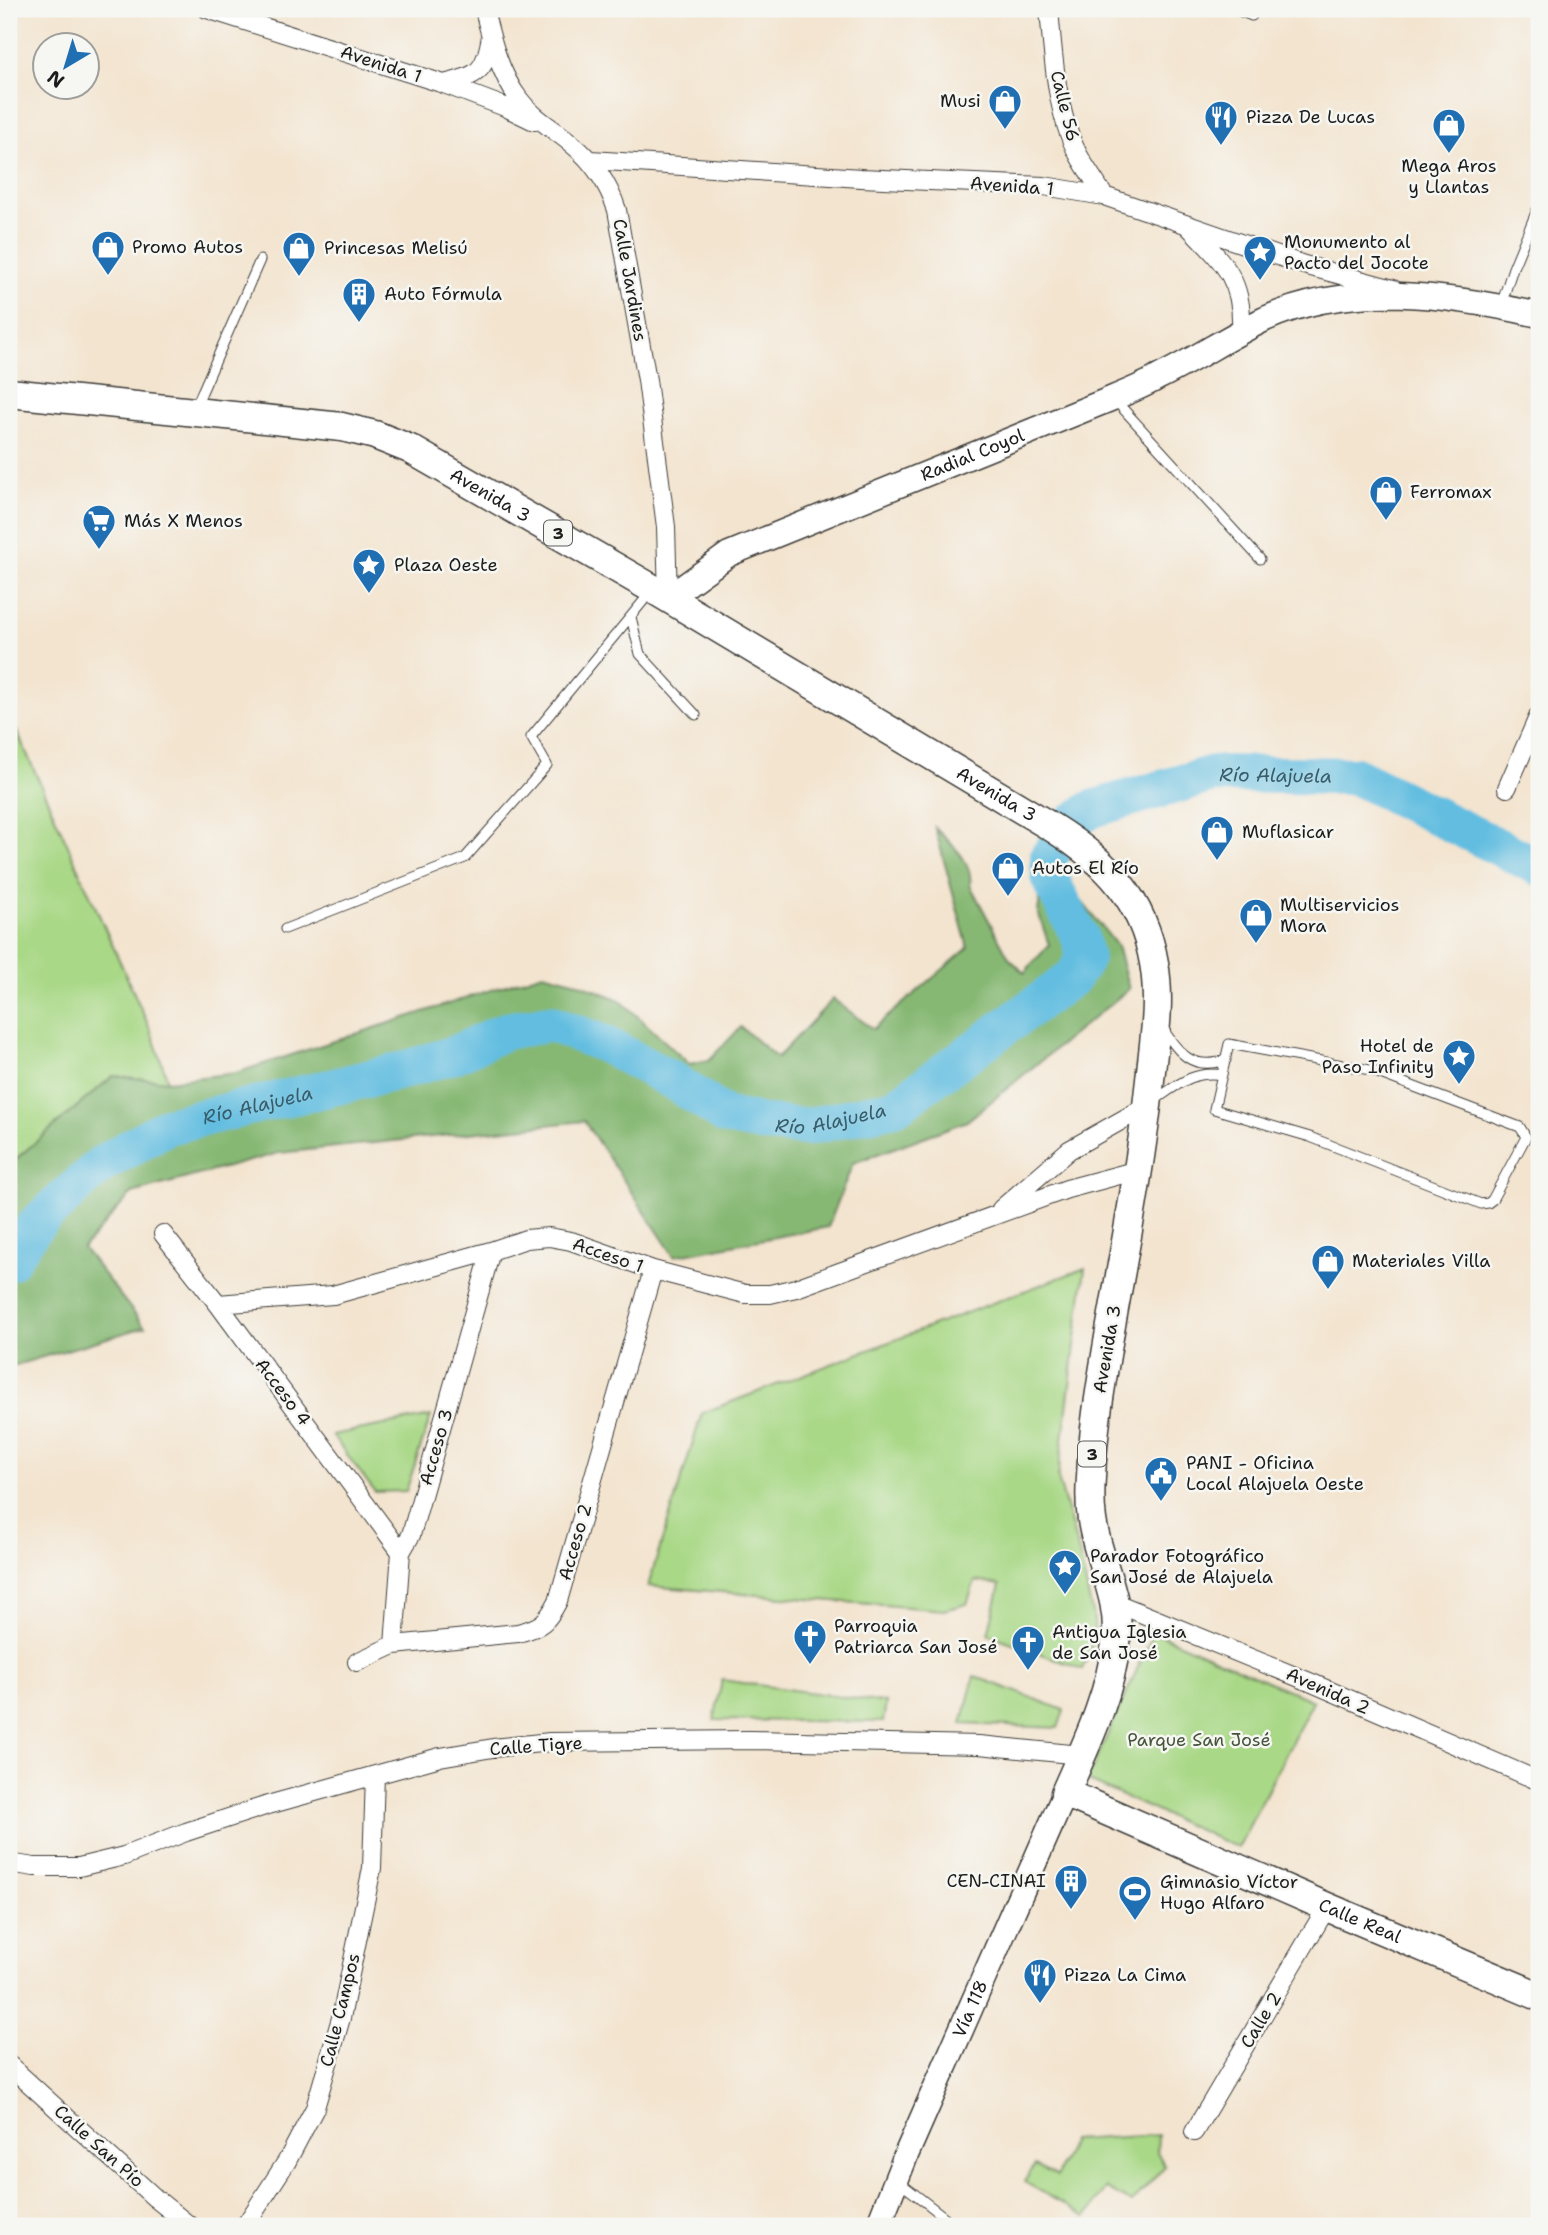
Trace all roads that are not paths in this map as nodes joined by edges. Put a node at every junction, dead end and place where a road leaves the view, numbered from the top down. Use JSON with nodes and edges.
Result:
{"nodes":[{"id":1,"x":207,"y":9,"type":"edge"},
{"id":2,"x":484,"y":9,"type":"edge"},
{"id":3,"x":1049,"y":9,"type":"edge"},
{"id":4,"x":1234,"y":9,"type":"edge"},
{"id":5,"x":1252,"y":16,"type":"dead end"},
{"id":6,"x":491,"y":36,"type":"junction"},
{"id":7,"x":443,"y":84,"type":"junction"},
{"id":8,"x":551,"y":129,"type":"junction"},
{"id":9,"x":590,"y":160,"type":"junction"},
{"id":10,"x":1104,"y":196,"type":"junction"},
{"id":11,"x":1539,"y":205,"type":"edge"},
{"id":12,"x":1185,"y":223,"type":"junction"},
{"id":13,"x":260,"y":260,"type":"dead end"},
{"id":14,"x":1377,"y":284,"type":"junction"},
{"id":15,"x":1418,"y":296,"type":"junction"},
{"id":16,"x":1502,"y":302,"type":"junction"},
{"id":17,"x":1539,"y":309,"type":"edge"},
{"id":18,"x":1280,"y":314,"type":"junction"},
{"id":19,"x":1539,"y":315,"type":"edge"},
{"id":20,"x":1241,"y":332,"type":"junction"},
{"id":21,"x":9,"y":393,"type":"edge"},
{"id":22,"x":1113,"y":398,"type":"junction"},
{"id":23,"x":193,"y":413,"type":"junction"},
{"id":24,"x":1260,"y":559,"type":"dead end"},
{"id":25,"x":661,"y":593,"type":"junction"},
{"id":26,"x":631,"y":617,"type":"junction"},
{"id":27,"x":696,"y":715,"type":"dead end"},
{"id":28,"x":1539,"y":715,"type":"edge"},
{"id":29,"x":1507,"y":788,"type":"dead end"},
{"id":30,"x":285,"y":929,"type":"dead end"},
{"id":31,"x":1156,"y":1020,"type":"junction"},
{"id":32,"x":1226,"y":1060,"type":"junction"},
{"id":33,"x":1222,"y":1075,"type":"junction"},
{"id":34,"x":1147,"y":1106,"type":"junction"},
{"id":35,"x":1138,"y":1170,"type":"junction"},
{"id":36,"x":991,"y":1218,"type":"junction"},
{"id":37,"x":163,"y":1234,"type":"dead end"},
{"id":38,"x":491,"y":1251,"type":"junction"},
{"id":39,"x":653,"y":1270,"type":"junction"},
{"id":40,"x":218,"y":1304,"type":"junction"},
{"id":41,"x":401,"y":1552,"type":"junction"},
{"id":42,"x":1116,"y":1603,"type":"junction"},
{"id":43,"x":394,"y":1645,"type":"junction"},
{"id":44,"x":357,"y":1662,"type":"dead end"},
{"id":45,"x":1081,"y":1755,"type":"junction"},
{"id":46,"x":375,"y":1775,"type":"junction"},
{"id":47,"x":1539,"y":1781,"type":"edge"},
{"id":48,"x":1065,"y":1793,"type":"junction"},
{"id":49,"x":9,"y":1863,"type":"edge"},
{"id":50,"x":1327,"y":1907,"type":"junction"},
{"id":51,"x":1539,"y":1996,"type":"edge"},
{"id":52,"x":9,"y":2065,"type":"edge"},
{"id":53,"x":1194,"y":2132,"type":"dead end"},
{"id":54,"x":896,"y":2180,"type":"junction"},
{"id":55,"x":190,"y":2226,"type":"edge"},
{"id":56,"x":245,"y":2226,"type":"edge"},
{"id":57,"x":878,"y":2226,"type":"edge"},
{"id":58,"x":956,"y":2226,"type":"edge"}],
"edges":[{"from":1,"to":7,"type":"street","name":"Avenida 1"},
{"from":2,"to":6,"type":"street","name":"Calle Jardines"},
{"from":3,"to":10,"type":"street","name":"Calle 56"},
{"from":4,"to":5,"type":"lane"},
{"from":6,"to":7,"type":"street"},
{"from":6,"to":8,"type":"street","name":"Calle Jardines"},
{"from":7,"to":8,"type":"street","name":"Avenida 1"},
{"from":8,"to":9,"type":"street","name":"Calle Jardines"},
{"from":9,"to":10,"type":"street","name":"Avenida 1"},
{"from":9,"to":25,"type":"street","name":"Calle Jardines"},
{"from":10,"to":12,"type":"street","name":"Avenida 1"},
{"from":11,"to":16,"type":"lane"},
{"from":12,"to":14,"type":"street","name":"Avenida 1"},
{"from":12,"to":20,"type":"street"},
{"from":13,"to":23,"type":"lane"},
{"from":14,"to":15,"type":"street","name":"Avenida 1"},
{"from":14,"to":16,"type":"street","name":"Radial Coyol"},
{"from":14,"to":18,"type":"street","name":"Radial Coyol"},
{"from":15,"to":18,"type":"street","name":"Radial Coyol"},
{"from":15,"to":19,"type":"street","name":"Radial Coyol"},
{"from":16,"to":17,"type":"street","name":"Radial Coyol"},
{"from":18,"to":20,"type":"street","name":"Radial Coyol"},
{"from":20,"to":22,"type":"street","name":"Radial Coyol"},
{"from":21,"to":23,"type":"main road","name":"Avenida 3","number":"3"},
{"from":22,"to":24,"type":"lane"},
{"from":22,"to":25,"type":"street","name":"Radial Coyol"},
{"from":23,"to":25,"type":"main road","name":"Avenida 3","number":"3"},
{"from":25,"to":26,"type":"lane"},
{"from":25,"to":31,"type":"main road","name":"Avenida 3","number":"3"},
{"from":26,"to":27,"type":"lane"},
{"from":26,"to":30,"type":"lane"},
{"from":28,"to":29,"type":"street"},
{"from":31,"to":32,"type":"lane"},
{"from":31,"to":34,"type":"main road","name":"Avenida 3","number":"3"},
{"from":32,"to":33,"type":"lane"},
{"from":32,"to":33,"type":"lane"},
{"from":33,"to":34,"type":"lane"},
{"from":34,"to":35,"type":"main road","name":"Avenida 3","number":"3"},
{"from":34,"to":36,"type":"street","name":"Acceso 1"},
{"from":35,"to":36,"type":"street","name":"Acceso 1"},
{"from":35,"to":42,"type":"main road","name":"Avenida 3","number":"3"},
{"from":36,"to":39,"type":"street","name":"Acceso 1"},
{"from":37,"to":40,"type":"street","name":"Acceso 4"},
{"from":38,"to":39,"type":"street","name":"Acceso 1"},
{"from":38,"to":40,"type":"street","name":"Acceso 1"},
{"from":38,"to":41,"type":"street","name":"Acceso 3"},
{"from":39,"to":43,"type":"street","name":"Acceso 2"},
{"from":40,"to":41,"type":"street","name":"Acceso 4"},
{"from":41,"to":43,"type":"street","name":"Acceso 3"},
{"from":42,"to":45,"type":"main road","name":"Avenida 3","number":"3"},
{"from":42,"to":47,"type":"street","name":"Avenida 2"},
{"from":43,"to":44,"type":"street","name":"Acceso 2"},
{"from":45,"to":46,"type":"street","name":"Calle Tigre"},
{"from":45,"to":48,"type":"main road","name":"Avenida 3","number":"3"},
{"from":46,"to":49,"type":"street","name":"Calle Tigre"},
{"from":46,"to":56,"type":"street","name":"Calle Campos"},
{"from":48,"to":50,"type":"main road","name":"Calle Real"},
{"from":48,"to":54,"type":"street","name":"Vía 118"},
{"from":50,"to":51,"type":"main road","name":"Calle Real"},
{"from":50,"to":53,"type":"street","name":"Calle 2"},
{"from":52,"to":55,"type":"street","name":"Calle San Pío"},
{"from":54,"to":57,"type":"street","name":"Vía 118"},
{"from":54,"to":58,"type":"lane"}]}
